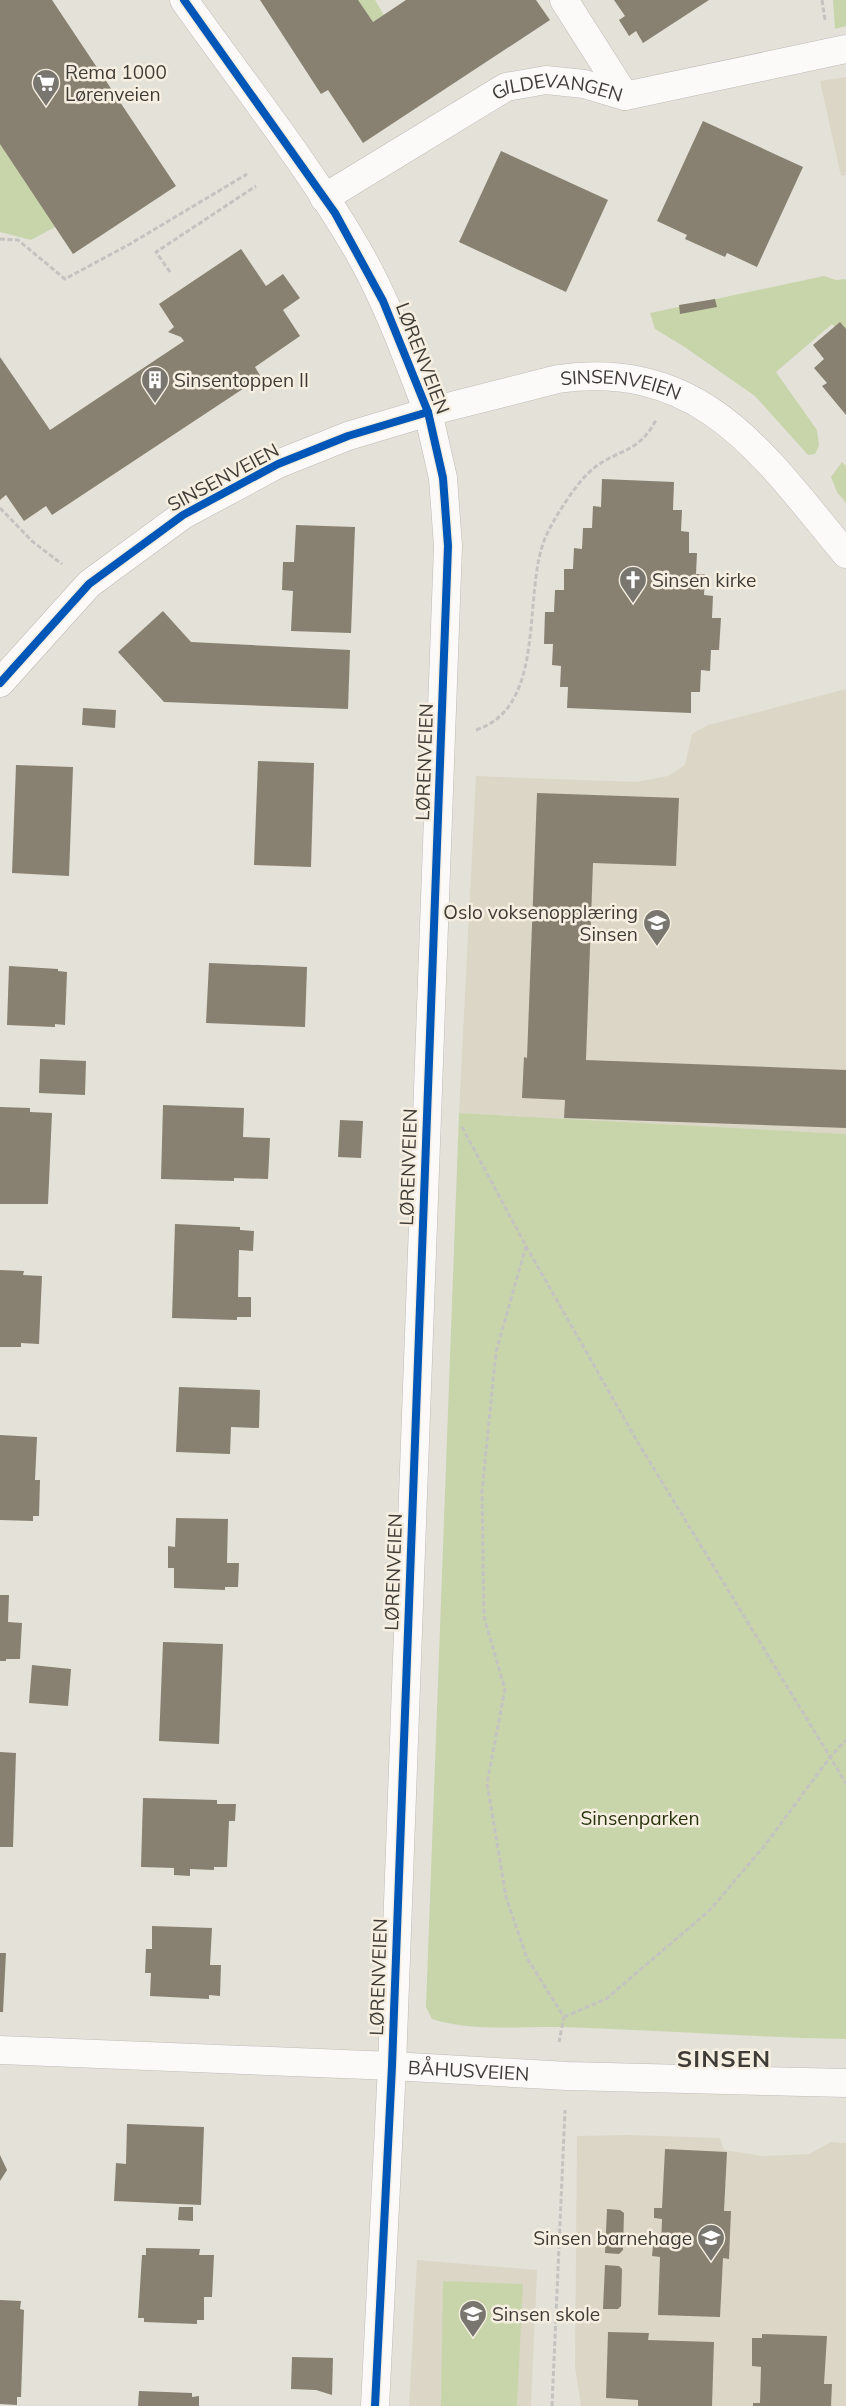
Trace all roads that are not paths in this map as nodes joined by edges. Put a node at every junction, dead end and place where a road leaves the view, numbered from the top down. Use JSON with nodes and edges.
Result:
{"nodes":[{"id":1,"x":184,"y":0,"type":"edge"},
{"id":2,"x":564,"y":0,"type":"edge"},
{"id":3,"x":846,"y":49,"type":"edge"},
{"id":4,"x":625,"y":96,"type":"junction"},
{"id":5,"x":324,"y":198,"type":"junction"},
{"id":6,"x":428,"y":412,"type":"junction"},
{"id":7,"x":846,"y":554,"type":"edge"},
{"id":8,"x":0,"y":683,"type":"edge"},
{"id":9,"x":0,"y":2050,"type":"edge"},
{"id":10,"x":392,"y":2066,"type":"junction"},
{"id":11,"x":846,"y":2083,"type":"edge"},
{"id":12,"x":375,"y":2406,"type":"edge"}],
"edges":[{"from":1,"to":5,"type":"street","name":"LØRENVEIEN"},
{"from":2,"to":4,"type":"street"},
{"from":3,"to":4,"type":"street","name":"GILDEVANGEN"},
{"from":4,"to":5,"type":"street","name":"GILDEVANGEN"},
{"from":5,"to":6,"type":"street","name":"LØRENVEIEN"},
{"from":6,"to":7,"type":"street","name":"SINSENVEIEN"},
{"from":6,"to":8,"type":"street","name":"SINSENVEIEN"},
{"from":6,"to":10,"type":"street","name":"LØRENVEIEN"},
{"from":9,"to":10,"type":"street","name":"BÅHUSVEIEN"},
{"from":10,"to":11,"type":"street","name":"BÅHUSVEIEN"},
{"from":10,"to":12,"type":"street","name":"LØRENVEIEN"}]}
